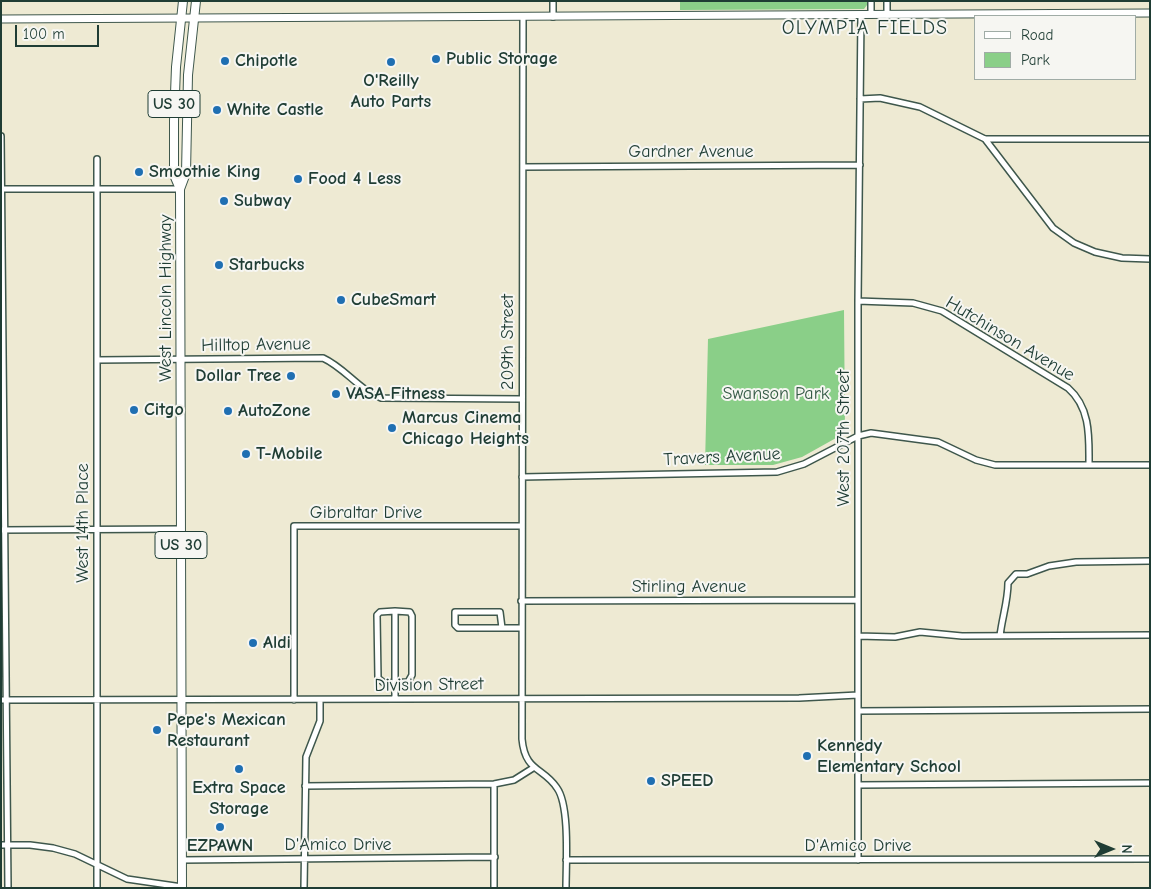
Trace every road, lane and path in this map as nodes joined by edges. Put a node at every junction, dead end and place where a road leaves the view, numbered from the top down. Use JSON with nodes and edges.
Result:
{"nodes":[{"id":1,"x":183,"y":1,"type":"edge"},
{"id":2,"x":196,"y":1,"type":"edge"},
{"id":3,"x":553,"y":1,"type":"edge"},
{"id":4,"x":871,"y":1,"type":"edge"},
{"id":5,"x":887,"y":1,"type":"edge"},
{"id":6,"x":1150,"y":13,"type":"edge"},
{"id":7,"x":861,"y":15,"type":"junction"},
{"id":8,"x":871,"y":15,"type":"junction"},
{"id":9,"x":887,"y":15,"type":"junction"},
{"id":10,"x":523,"y":17,"type":"junction"},
{"id":11,"x":553,"y":17,"type":"junction"},
{"id":12,"x":181,"y":18,"type":"junction"},
{"id":13,"x":194,"y":18,"type":"junction"},
{"id":14,"x":1,"y":20,"type":"edge"},
{"id":15,"x":860,"y":99,"type":"junction"},
{"id":16,"x":1,"y":136,"type":"edge"},
{"id":17,"x":985,"y":139,"type":"junction"},
{"id":18,"x":1150,"y":139,"type":"edge"},
{"id":19,"x":97,"y":159,"type":"dead end"},
{"id":20,"x":860,"y":165,"type":"junction"},
{"id":21,"x":523,"y":167,"type":"junction"},
{"id":22,"x":1,"y":189,"type":"edge"},
{"id":23,"x":180,"y":189,"type":"junction"},
{"id":24,"x":97,"y":190,"type":"junction"},
{"id":25,"x":1150,"y":259,"type":"edge"},
{"id":26,"x":858,"y":302,"type":"junction"},
{"id":27,"x":2,"y":358,"type":"edge"},
{"id":28,"x":181,"y":359,"type":"junction"},
{"id":29,"x":97,"y":360,"type":"junction"},
{"id":30,"x":522,"y":399,"type":"junction"},
{"id":31,"x":858,"y":436,"type":"junction"},
{"id":32,"x":1089,"y":465,"type":"junction"},
{"id":33,"x":1150,"y":465,"type":"edge"},
{"id":34,"x":522,"y":477,"type":"junction"},
{"id":35,"x":521,"y":526,"type":"junction"},
{"id":36,"x":97,"y":529,"type":"junction"},
{"id":37,"x":181,"y":529,"type":"junction"},
{"id":38,"x":3,"y":530,"type":"edge"},
{"id":39,"x":1150,"y":561,"type":"edge"},
{"id":40,"x":857,"y":600,"type":"junction"},
{"id":41,"x":521,"y":601,"type":"junction"},
{"id":42,"x":395,"y":611,"type":"junction"},
{"id":43,"x":502,"y":628,"type":"junction"},
{"id":44,"x":522,"y":628,"type":"junction"},
{"id":45,"x":1150,"y":635,"type":"edge"},
{"id":46,"x":858,"y":636,"type":"junction"},
{"id":47,"x":1000,"y":636,"type":"junction"},
{"id":48,"x":395,"y":682,"type":"junction"},
{"id":49,"x":858,"y":695,"type":"junction"},
{"id":50,"x":522,"y":698,"type":"junction"},
{"id":51,"x":395,"y":699,"type":"junction"},
{"id":52,"x":4,"y":700,"type":"edge"},
{"id":53,"x":97,"y":700,"type":"junction"},
{"id":54,"x":182,"y":700,"type":"junction"},
{"id":55,"x":294,"y":700,"type":"junction"},
{"id":56,"x":320,"y":700,"type":"junction"},
{"id":57,"x":1150,"y":709,"type":"edge"},
{"id":58,"x":858,"y":711,"type":"junction"},
{"id":59,"x":533,"y":768,"type":"junction"},
{"id":60,"x":1150,"y":783,"type":"edge"},
{"id":61,"x":494,"y":784,"type":"junction"},
{"id":62,"x":858,"y":785,"type":"junction"},
{"id":63,"x":305,"y":786,"type":"junction"},
{"id":64,"x":1,"y":845,"type":"edge"},
{"id":65,"x":8,"y":845,"type":"junction"},
{"id":66,"x":494,"y":858,"type":"junction"},
{"id":67,"x":304,"y":859,"type":"junction"},
{"id":68,"x":1150,"y":859,"type":"edge"},
{"id":69,"x":182,"y":860,"type":"junction"},
{"id":70,"x":566,"y":860,"type":"junction"},
{"id":71,"x":858,"y":860,"type":"junction"},
{"id":72,"x":97,"y":865,"type":"junction"},
{"id":73,"x":182,"y":887,"type":"edge"},
{"id":74,"x":8,"y":888,"type":"edge"},
{"id":75,"x":97,"y":888,"type":"edge"},
{"id":76,"x":304,"y":888,"type":"edge"},
{"id":77,"x":494,"y":888,"type":"edge"},
{"id":78,"x":566,"y":888,"type":"edge"}],
"edges":[{"from":1,"to":12,"type":"main road","number":"US 30"},
{"from":2,"to":13,"type":"main road","number":"US 30"},
{"from":3,"to":11,"type":"street"},
{"from":4,"to":8,"type":"street"},
{"from":5,"to":9,"type":"street"},
{"from":6,"to":9,"type":"main road"},
{"from":7,"to":8,"type":"main road"},
{"from":7,"to":11,"type":"main road"},
{"from":7,"to":15,"type":"street","name":"West 207th Street"},
{"from":8,"to":9,"type":"main road"},
{"from":10,"to":11,"type":"main road"},
{"from":10,"to":13,"type":"main road"},
{"from":10,"to":21,"type":"street","name":"209th Street"},
{"from":12,"to":13,"type":"main road"},
{"from":12,"to":14,"type":"main road"},
{"from":12,"to":23,"type":"main road","name":"West Lincoln Highway","number":"US 30"},
{"from":13,"to":23,"type":"main road","name":"West Lincoln Highway","number":"US 30"},
{"from":15,"to":17,"type":"street"},
{"from":15,"to":20,"type":"street","name":"West 207th Street"},
{"from":16,"to":22,"type":"street"},
{"from":17,"to":18,"type":"street"},
{"from":17,"to":25,"type":"street"},
{"from":19,"to":24,"type":"street","name":"West 14th Place"},
{"from":20,"to":21,"type":"street","name":"Gardner Avenue"},
{"from":20,"to":26,"type":"street","name":"West 207th Street"},
{"from":21,"to":30,"type":"street","name":"209th Street"},
{"from":22,"to":24,"type":"street"},
{"from":22,"to":27,"type":"street"},
{"from":23,"to":24,"type":"street"},
{"from":23,"to":28,"type":"main road","name":"West Lincoln Highway","number":"US 30"},
{"from":24,"to":29,"type":"street","name":"West 14th Place"},
{"from":26,"to":31,"type":"street","name":"West 207th Street"},
{"from":26,"to":32,"type":"street","name":"Hutchinson Avenue"},
{"from":27,"to":38,"type":"street"},
{"from":28,"to":29,"type":"street","name":"Hilltop Avenue"},
{"from":28,"to":30,"type":"street","name":"Hilltop Avenue"},
{"from":28,"to":37,"type":"main road","name":"West Lincoln Highway","number":"US 30"},
{"from":29,"to":36,"type":"street","name":"West 14th Place"},
{"from":30,"to":34,"type":"street","name":"209th Street"},
{"from":31,"to":32,"type":"street","name":"Travers Avenue"},
{"from":31,"to":34,"type":"street","name":"Travers Avenue"},
{"from":31,"to":40,"type":"street","name":"West 207th Street"},
{"from":32,"to":33,"type":"street","name":"Travers Avenue"},
{"from":34,"to":35,"type":"street","name":"209th Street"},
{"from":35,"to":41,"type":"street","name":"209th Street"},
{"from":35,"to":55,"type":"street","name":"Gibraltar Drive"},
{"from":36,"to":37,"type":"street"},
{"from":36,"to":38,"type":"street"},
{"from":36,"to":53,"type":"street","name":"West 14th Place"},
{"from":37,"to":54,"type":"main road","name":"West Lincoln Highway","number":"US 30"},
{"from":38,"to":52,"type":"street"},
{"from":39,"to":47,"type":"street"},
{"from":40,"to":41,"type":"street","name":"Stirling Avenue"},
{"from":40,"to":46,"type":"street","name":"West 207th Street"},
{"from":41,"to":44,"type":"street","name":"209th Street"},
{"from":42,"to":48,"type":"street"},
{"from":42,"to":48,"type":"street"},
{"from":42,"to":48,"type":"street"},
{"from":43,"to":43,"type":"street"},
{"from":43,"to":44,"type":"street"},
{"from":44,"to":50,"type":"street","name":"209th Street"},
{"from":45,"to":47,"type":"street"},
{"from":46,"to":47,"type":"street"},
{"from":46,"to":49,"type":"street","name":"West 207th Street"},
{"from":48,"to":51,"type":"street"},
{"from":49,"to":50,"type":"street","name":"Division Street"},
{"from":49,"to":58,"type":"street","name":"West 207th Street"},
{"from":50,"to":51,"type":"street","name":"Division Street"},
{"from":50,"to":59,"type":"street","name":"209th Street"},
{"from":51,"to":56,"type":"street","name":"Division Street"},
{"from":52,"to":53,"type":"street","name":"Division Street"},
{"from":52,"to":65,"type":"street"},
{"from":53,"to":54,"type":"street","name":"Division Street"},
{"from":53,"to":72,"type":"street","name":"West 14th Place"},
{"from":54,"to":55,"type":"street","name":"Division Street"},
{"from":54,"to":69,"type":"main road","name":"West Lincoln Highway","number":"US 30"},
{"from":55,"to":56,"type":"street","name":"Division Street"},
{"from":56,"to":63,"type":"street"},
{"from":57,"to":58,"type":"street"},
{"from":58,"to":62,"type":"street","name":"West 207th Street"},
{"from":59,"to":61,"type":"street"},
{"from":59,"to":70,"type":"street"},
{"from":60,"to":62,"type":"street"},
{"from":61,"to":63,"type":"street"},
{"from":61,"to":66,"type":"street"},
{"from":62,"to":71,"type":"street","name":"West 207th Street"},
{"from":63,"to":67,"type":"street"},
{"from":64,"to":65,"type":"street"},
{"from":65,"to":72,"type":"street"},
{"from":65,"to":74,"type":"street"},
{"from":66,"to":67,"type":"street","name":"D'Amico Drive"},
{"from":66,"to":77,"type":"street"},
{"from":67,"to":69,"type":"street","name":"D'Amico Drive"},
{"from":67,"to":76,"type":"street"},
{"from":68,"to":71,"type":"street","name":"D'Amico Drive"},
{"from":69,"to":73,"type":"main road","name":"West Lincoln Highway","number":"US 30"},
{"from":70,"to":71,"type":"street","name":"D'Amico Drive"},
{"from":70,"to":78,"type":"street"},
{"from":72,"to":73,"type":"street"},
{"from":72,"to":75,"type":"street","name":"West 14th Place"}]}
